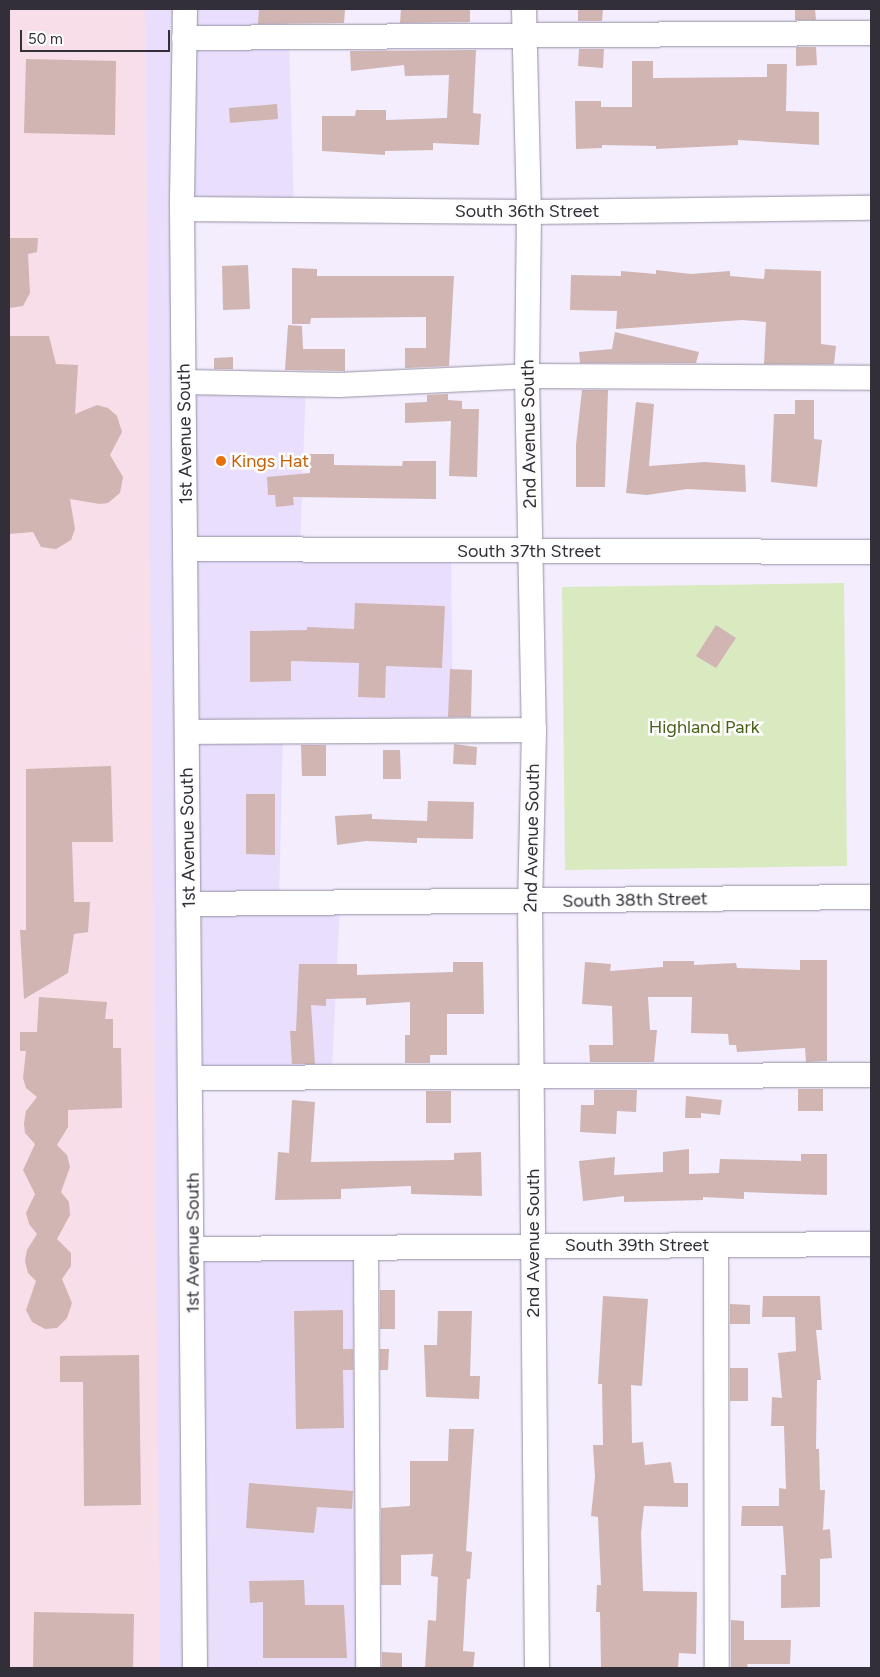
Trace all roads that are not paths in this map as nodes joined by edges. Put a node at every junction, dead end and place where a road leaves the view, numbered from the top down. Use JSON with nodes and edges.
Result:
{"nodes":[{"id":1,"x":185,"y":9,"type":"edge"},
{"id":2,"x":524,"y":9,"type":"edge"},
{"id":3,"x":871,"y":34,"type":"edge"},
{"id":4,"x":184,"y":38,"type":"junction"},
{"id":5,"x":524,"y":38,"type":"junction"},
{"id":6,"x":871,"y":208,"type":"edge"},
{"id":7,"x":182,"y":209,"type":"junction"},
{"id":8,"x":529,"y":212,"type":"junction"},
{"id":9,"x":527,"y":376,"type":"junction"},
{"id":10,"x":871,"y":378,"type":"edge"},
{"id":11,"x":184,"y":382,"type":"junction"},
{"id":12,"x":186,"y":548,"type":"junction"},
{"id":13,"x":532,"y":552,"type":"junction"},
{"id":14,"x":871,"y":552,"type":"edge"},
{"id":15,"x":534,"y":730,"type":"junction"},
{"id":16,"x":187,"y":732,"type":"junction"},
{"id":17,"x":871,"y":897,"type":"edge"},
{"id":18,"x":530,"y":901,"type":"junction"},
{"id":19,"x":189,"y":904,"type":"junction"},
{"id":20,"x":871,"y":1075,"type":"edge"},
{"id":21,"x":192,"y":1078,"type":"junction"},
{"id":22,"x":533,"y":1078,"type":"junction"},
{"id":23,"x":871,"y":1244,"type":"edge"},
{"id":24,"x":533,"y":1245,"type":"junction"},
{"id":25,"x":716,"y":1245,"type":"junction"},
{"id":26,"x":366,"y":1248,"type":"junction"},
{"id":27,"x":194,"y":1249,"type":"junction"},
{"id":28,"x":195,"y":1668,"type":"edge"},
{"id":29,"x":368,"y":1668,"type":"edge"},
{"id":30,"x":537,"y":1668,"type":"edge"},
{"id":31,"x":717,"y":1668,"type":"edge"}],
"edges":[{"from":1,"to":4,"type":"street","name":"1st Avenue South"},
{"from":2,"to":5,"type":"street","name":"2nd Avenue South"},
{"from":3,"to":5,"type":"street"},
{"from":4,"to":5,"type":"street"},
{"from":4,"to":7,"type":"street","name":"1st Avenue South"},
{"from":5,"to":8,"type":"street","name":"2nd Avenue South"},
{"from":6,"to":8,"type":"street","name":"South 36th Street"},
{"from":7,"to":8,"type":"street","name":"South 36th Street"},
{"from":7,"to":11,"type":"street","name":"1st Avenue South"},
{"from":8,"to":9,"type":"street","name":"2nd Avenue South"},
{"from":9,"to":10,"type":"street"},
{"from":9,"to":11,"type":"street"},
{"from":9,"to":13,"type":"street","name":"2nd Avenue South"},
{"from":11,"to":12,"type":"street","name":"1st Avenue South"},
{"from":12,"to":13,"type":"street","name":"South 37th Street"},
{"from":12,"to":16,"type":"street","name":"1st Avenue South"},
{"from":13,"to":14,"type":"street","name":"South 37th Street"},
{"from":13,"to":15,"type":"street","name":"2nd Avenue South"},
{"from":15,"to":16,"type":"street"},
{"from":15,"to":18,"type":"street","name":"2nd Avenue South"},
{"from":16,"to":19,"type":"street","name":"1st Avenue South"},
{"from":17,"to":18,"type":"street","name":"South 38th Street"},
{"from":18,"to":19,"type":"street","name":"South 38th Street"},
{"from":18,"to":22,"type":"street","name":"2nd Avenue South"},
{"from":19,"to":21,"type":"street","name":"1st Avenue South"},
{"from":20,"to":22,"type":"street"},
{"from":21,"to":22,"type":"street"},
{"from":21,"to":27,"type":"street","name":"1st Avenue South"},
{"from":22,"to":24,"type":"street","name":"2nd Avenue South"},
{"from":23,"to":25,"type":"street","name":"South 39th Street"},
{"from":24,"to":25,"type":"street","name":"South 39th Street"},
{"from":24,"to":26,"type":"street","name":"South 39th Street"},
{"from":24,"to":30,"type":"street","name":"2nd Avenue South"},
{"from":25,"to":31,"type":"street"},
{"from":26,"to":27,"type":"street","name":"South 39th Street"},
{"from":26,"to":29,"type":"street"},
{"from":27,"to":28,"type":"street","name":"1st Avenue South"}]}
